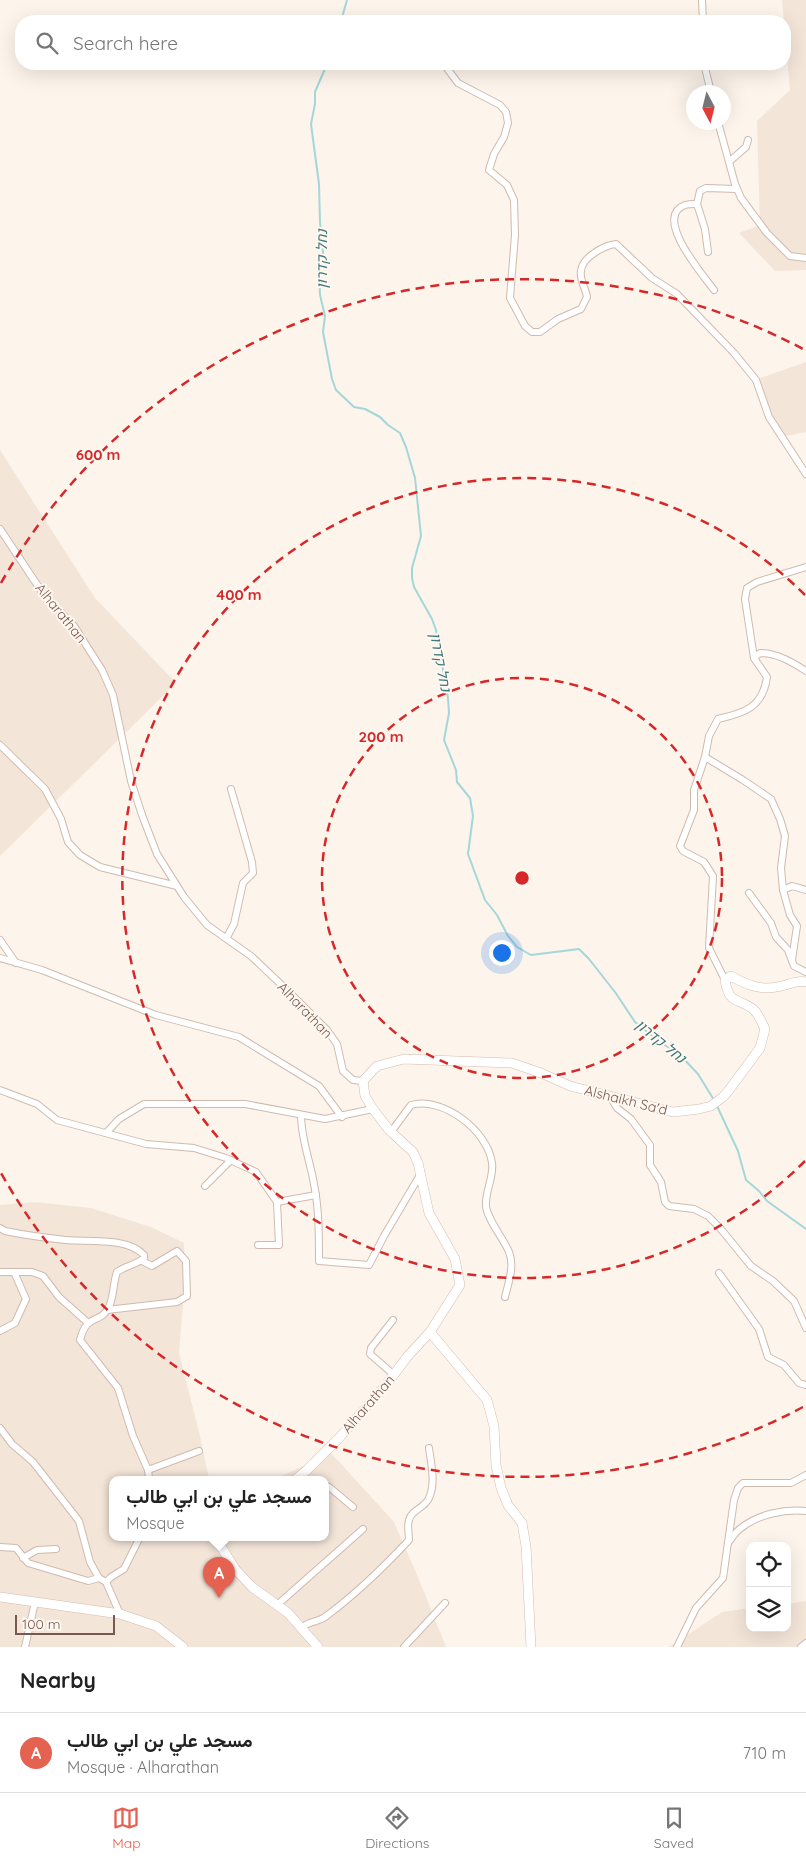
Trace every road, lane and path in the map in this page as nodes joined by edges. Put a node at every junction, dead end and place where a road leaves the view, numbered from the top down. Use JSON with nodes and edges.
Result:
{"nodes":[{"id":1,"x":702,"y":0,"type":"edge"},
{"id":2,"x":703,"y":15,"type":"edge"},
{"id":3,"x":448,"y":70,"type":"edge"},
{"id":4,"x":706,"y":70,"type":"edge"},
{"id":5,"x":709,"y":85,"type":"edge"},
{"id":6,"x":720,"y":130,"type":"edge"},
{"id":7,"x":748,"y":140,"type":"dead end"},
{"id":8,"x":730,"y":161,"type":"junction"},
{"id":9,"x":737,"y":189,"type":"junction"},
{"id":10,"x":697,"y":204,"type":"junction"},
{"id":11,"x":708,"y":252,"type":"dead end"},
{"id":12,"x":806,"y":258,"type":"edge"},
{"id":13,"x":714,"y":290,"type":"dead end"},
{"id":14,"x":806,"y":474,"type":"edge"},
{"id":15,"x":0,"y":528,"type":"edge"},
{"id":16,"x":806,"y":567,"type":"edge"},
{"id":17,"x":754,"y":658,"type":"junction"},
{"id":18,"x":806,"y":670,"type":"edge"},
{"id":19,"x":0,"y":744,"type":"edge"},
{"id":20,"x":704,"y":757,"type":"junction"},
{"id":21,"x":231,"y":789,"type":"dead end"},
{"id":22,"x":177,"y":886,"type":"junction"},
{"id":23,"x":783,"y":890,"type":"junction"},
{"id":24,"x":806,"y":890,"type":"edge"},
{"id":25,"x":749,"y":893,"type":"dead end"},
{"id":26,"x":227,"y":938,"type":"junction"},
{"id":27,"x":0,"y":940,"type":"edge"},
{"id":28,"x":0,"y":958,"type":"edge"},
{"id":29,"x":792,"y":960,"type":"junction"},
{"id":30,"x":16,"y":963,"type":"junction"},
{"id":31,"x":806,"y":972,"type":"edge"},
{"id":32,"x":725,"y":980,"type":"junction"},
{"id":33,"x":806,"y":982,"type":"edge"},
{"id":34,"x":363,"y":1081,"type":"junction"},
{"id":35,"x":0,"y":1090,"type":"edge"},
{"id":36,"x":608,"y":1094,"type":"junction"},
{"id":37,"x":373,"y":1109,"type":"junction"},
{"id":38,"x":301,"y":1115,"type":"junction"},
{"id":39,"x":342,"y":1117,"type":"junction"},
{"id":40,"x":108,"y":1132,"type":"junction"},
{"id":41,"x":391,"y":1132,"type":"junction"},
{"id":42,"x":231,"y":1160,"type":"junction"},
{"id":43,"x":420,"y":1175,"type":"junction"},
{"id":44,"x":206,"y":1186,"type":"dead end"},
{"id":45,"x":316,"y":1195,"type":"junction"},
{"id":46,"x":277,"y":1202,"type":"junction"},
{"id":47,"x":0,"y":1228,"type":"edge"},
{"id":48,"x":258,"y":1245,"type":"dead end"},
{"id":49,"x":142,"y":1261,"type":"junction"},
{"id":50,"x":0,"y":1272,"type":"edge"},
{"id":51,"x":14,"y":1272,"type":"junction"},
{"id":52,"x":719,"y":1274,"type":"dead end"},
{"id":53,"x":505,"y":1297,"type":"dead end"},
{"id":54,"x":107,"y":1310,"type":"junction"},
{"id":55,"x":393,"y":1320,"type":"dead end"},
{"id":56,"x":88,"y":1322,"type":"junction"},
{"id":57,"x":806,"y":1328,"type":"edge"},
{"id":58,"x":0,"y":1331,"type":"edge"},
{"id":59,"x":430,"y":1332,"type":"junction"},
{"id":60,"x":394,"y":1375,"type":"junction"},
{"id":61,"x":806,"y":1385,"type":"edge"},
{"id":62,"x":0,"y":1428,"type":"edge"},
{"id":63,"x":429,"y":1448,"type":"dead end"},
{"id":64,"x":199,"y":1452,"type":"dead end"},
{"id":65,"x":148,"y":1470,"type":"junction"},
{"id":66,"x":806,"y":1475,"type":"edge"},
{"id":67,"x":149,"y":1476,"type":"edge"},
{"id":68,"x":301,"y":1476,"type":"edge"},
{"id":69,"x":329,"y":1487,"type":"edge"},
{"id":70,"x":352,"y":1507,"type":"dead end"},
{"id":71,"x":806,"y":1511,"type":"edge"},
{"id":72,"x":363,"y":1529,"type":"dead end"},
{"id":73,"x":138,"y":1541,"type":"edge"},
{"id":74,"x":217,"y":1541,"type":"edge"},
{"id":75,"x":727,"y":1544,"type":"junction"},
{"id":76,"x":0,"y":1547,"type":"edge"},
{"id":77,"x":56,"y":1549,"type":"dead end"},
{"id":78,"x":23,"y":1558,"type":"junction"},
{"id":79,"x":99,"y":1578,"type":"junction"},
{"id":80,"x":106,"y":1582,"type":"junction"},
{"id":81,"x":0,"y":1597,"type":"edge"},
{"id":82,"x":35,"y":1602,"type":"junction"},
{"id":83,"x":444,"y":1603,"type":"dead end"},
{"id":84,"x":277,"y":1605,"type":"junction"},
{"id":85,"x":120,"y":1614,"type":"junction"},
{"id":86,"x":301,"y":1628,"type":"junction"},
{"id":87,"x":806,"y":1643,"type":"edge"},
{"id":88,"x":178,"y":1645,"type":"edge"},
{"id":89,"x":25,"y":1647,"type":"edge"},
{"id":90,"x":318,"y":1647,"type":"edge"},
{"id":91,"x":404,"y":1647,"type":"edge"},
{"id":92,"x":531,"y":1647,"type":"edge"},
{"id":93,"x":677,"y":1647,"type":"edge"},
{"id":94,"x":801,"y":1647,"type":"edge"}],
"edges":[{"from":1,"to":2,"type":"street"},
{"from":3,"to":14,"type":"street"},
{"from":4,"to":5,"type":"street"},
{"from":6,"to":8,"type":"street"},
{"from":7,"to":8,"type":"street"},
{"from":8,"to":9,"type":"street"},
{"from":9,"to":10,"type":"street"},
{"from":9,"to":12,"type":"street"},
{"from":10,"to":11,"type":"street"},
{"from":10,"to":13,"type":"street"},
{"from":15,"to":22,"type":"street","name":"Alharathan"},
{"from":16,"to":17,"type":"street"},
{"from":17,"to":18,"type":"street"},
{"from":17,"to":20,"type":"street"},
{"from":19,"to":22,"type":"street"},
{"from":20,"to":23,"type":"street"},
{"from":20,"to":32,"type":"street"},
{"from":21,"to":26,"type":"street"},
{"from":22,"to":26,"type":"street","name":"Alharathan"},
{"from":23,"to":24,"type":"street"},
{"from":23,"to":29,"type":"street"},
{"from":25,"to":29,"type":"street"},
{"from":26,"to":34,"type":"street","name":"Alharathan"},
{"from":27,"to":30,"type":"street"},
{"from":28,"to":30,"type":"street"},
{"from":29,"to":31,"type":"street"},
{"from":30,"to":39,"type":"street"},
{"from":32,"to":33,"type":"street"},
{"from":32,"to":36,"type":"street","name":"Alshaikh Sa'd"},
{"from":34,"to":36,"type":"street","name":"Alshaikh Sa'd"},
{"from":34,"to":37,"type":"street","name":"Alharathan"},
{"from":35,"to":40,"type":"street"},
{"from":36,"to":57,"type":"street"},
{"from":37,"to":39,"type":"street"},
{"from":37,"to":41,"type":"street","name":"Alharathan"},
{"from":38,"to":39,"type":"street"},
{"from":38,"to":40,"type":"street"},
{"from":38,"to":45,"type":"street"},
{"from":40,"to":42,"type":"street"},
{"from":41,"to":43,"type":"street","name":"Alharathan"},
{"from":41,"to":53,"type":"street"},
{"from":42,"to":44,"type":"street"},
{"from":42,"to":46,"type":"street"},
{"from":43,"to":45,"type":"street"},
{"from":43,"to":59,"type":"street","name":"Alharathan"},
{"from":45,"to":46,"type":"street"},
{"from":46,"to":48,"type":"street"},
{"from":47,"to":49,"type":"street"},
{"from":49,"to":54,"type":"street"},
{"from":49,"to":54,"type":"street"},
{"from":50,"to":51,"type":"street"},
{"from":51,"to":56,"type":"street"},
{"from":51,"to":58,"type":"street"},
{"from":52,"to":61,"type":"street"},
{"from":54,"to":56,"type":"street"},
{"from":55,"to":60,"type":"street"},
{"from":56,"to":65,"type":"street"},
{"from":59,"to":60,"type":"street","name":"Alharathan"},
{"from":59,"to":92,"type":"street"},
{"from":60,"to":68,"type":"street","name":"Alharathan"},
{"from":62,"to":79,"type":"street"},
{"from":63,"to":86,"type":"street"},
{"from":64,"to":65,"type":"street"},
{"from":65,"to":67,"type":"street"},
{"from":66,"to":75,"type":"street"},
{"from":69,"to":70,"type":"street"},
{"from":71,"to":75,"type":"street"},
{"from":72,"to":84,"type":"street"},
{"from":73,"to":80,"type":"street"},
{"from":74,"to":84,"type":"street"},
{"from":75,"to":93,"type":"street"},
{"from":76,"to":78,"type":"street"},
{"from":77,"to":78,"type":"street"},
{"from":78,"to":79,"type":"street"},
{"from":79,"to":80,"type":"street"},
{"from":80,"to":85,"type":"street"},
{"from":81,"to":82,"type":"street"},
{"from":82,"to":85,"type":"street"},
{"from":82,"to":89,"type":"street"},
{"from":83,"to":91,"type":"street"},
{"from":84,"to":86,"type":"street"},
{"from":85,"to":88,"type":"street"},
{"from":86,"to":90,"type":"street"},
{"from":87,"to":94,"type":"street"}]}
